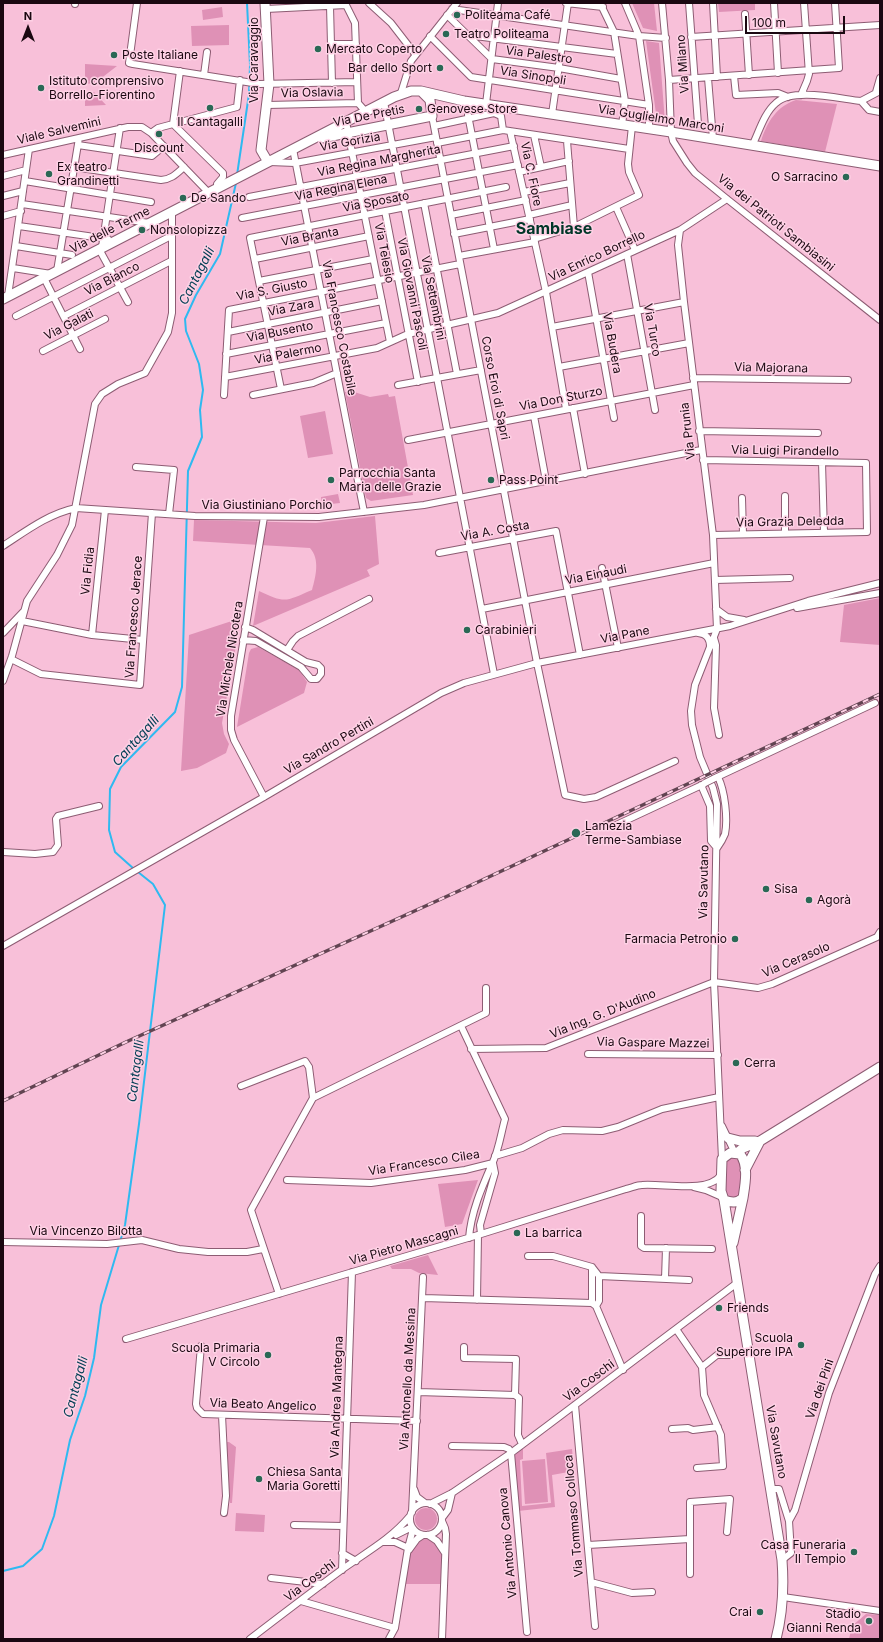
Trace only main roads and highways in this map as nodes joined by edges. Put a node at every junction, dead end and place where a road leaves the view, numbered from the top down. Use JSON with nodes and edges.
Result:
{"nodes":[{"id":1,"x":266,"y":6,"type":"edge"},
{"id":2,"x":421,"y":91,"type":"junction"},
{"id":3,"x":439,"y":95,"type":"junction"},
{"id":4,"x":430,"y":100,"type":"junction"},
{"id":5,"x":311,"y":140,"type":"junction"},
{"id":6,"x":268,"y":162,"type":"junction"},
{"id":7,"x":880,"y":166,"type":"edge"},
{"id":8,"x":6,"y":298,"type":"edge"},
{"id":9,"x":880,"y":1067,"type":"edge"},
{"id":10,"x":728,"y":1138,"type":"road end"},
{"id":11,"x":760,"y":1142,"type":"junction"},
{"id":12,"x":736,"y":1153,"type":"junction"},
{"id":13,"x":745,"y":1170,"type":"junction"},
{"id":14,"x":743,"y":1198,"type":"junction"},
{"id":15,"x":723,"y":1199,"type":"junction"},
{"id":16,"x":732,"y":1249,"type":"junction"},
{"id":17,"x":776,"y":1639,"type":"edge"}],
"edges":[{"from":1,"to":6,"type":"main road","name":"Via Caravaggio"},
{"from":2,"to":3,"type":"main road","name":"Via Guglielmo Marconi"},
{"from":2,"to":4,"type":"main road"},
{"from":2,"to":5,"type":"main road","name":"Via Guglielmo Marconi"},
{"from":3,"to":4,"type":"main road"},
{"from":3,"to":7,"type":"main road","name":"Via Guglielmo Marconi"},
{"from":4,"to":5,"type":"main road","name":"Via De Pretis"},
{"from":5,"to":6,"type":"main road"},
{"from":6,"to":8,"type":"main road","name":"Via delle Terme"},
{"from":9,"to":11,"type":"main road"},
{"from":10,"to":11,"type":"main road"},
{"from":11,"to":12,"type":"main road"},
{"from":11,"to":13,"type":"main road"},
{"from":12,"to":13,"type":"main road"},
{"from":12,"to":15,"type":"main road","name":"Via Savutano"},
{"from":13,"to":14,"type":"main road"},
{"from":14,"to":15,"type":"main road"},
{"from":14,"to":16,"type":"main road"},
{"from":15,"to":16,"type":"main road","name":"Via Savutano"},
{"from":16,"to":17,"type":"main road","name":"Via Savutano"}]}
